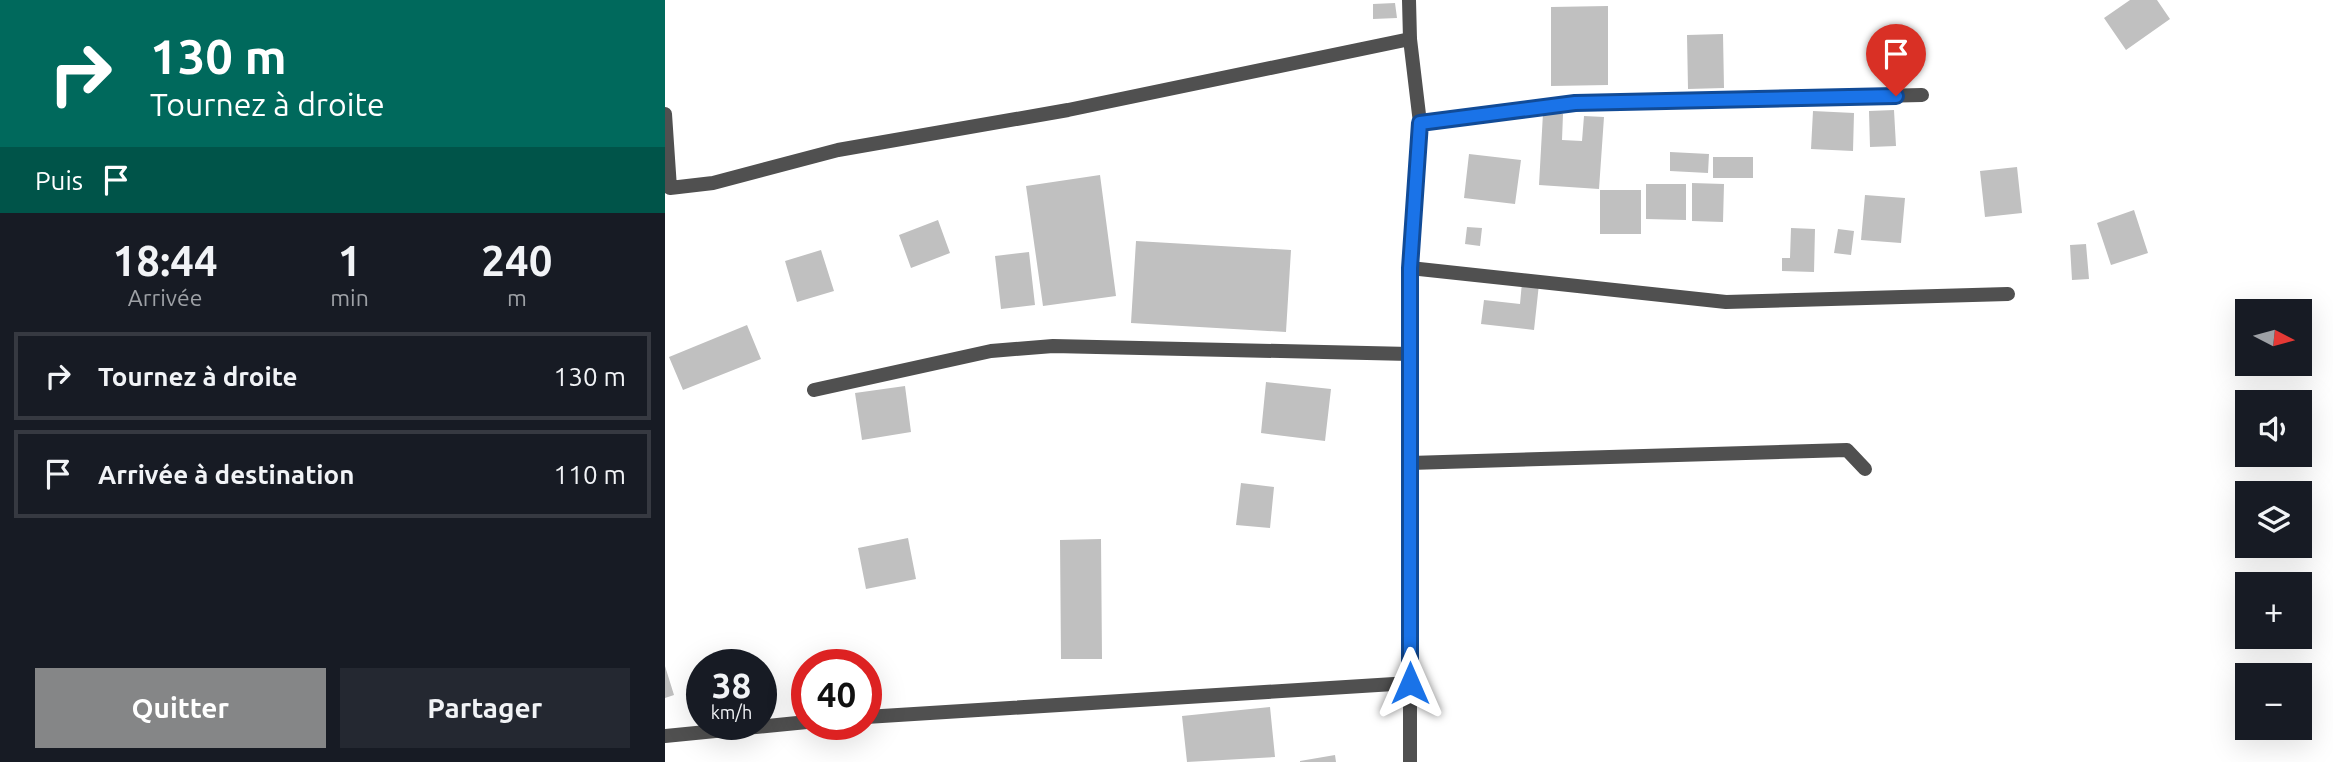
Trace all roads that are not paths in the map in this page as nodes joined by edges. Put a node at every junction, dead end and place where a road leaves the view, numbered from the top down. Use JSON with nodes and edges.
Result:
{"nodes":[{"id":1,"x":1409,"y":0,"type":"edge"},
{"id":2,"x":1410,"y":39,"type":"junction"},
{"id":3,"x":1922,"y":95,"type":"dead end"},
{"id":4,"x":665,"y":114,"type":"edge"},
{"id":5,"x":1420,"y":123,"type":"junction"},
{"id":6,"x":1410,"y":268,"type":"junction"},
{"id":7,"x":2008,"y":293,"type":"dead end"},
{"id":8,"x":1410,"y":354,"type":"junction"},
{"id":9,"x":814,"y":390,"type":"dead end"},
{"id":10,"x":1411,"y":463,"type":"junction"},
{"id":11,"x":1865,"y":469,"type":"dead end"},
{"id":12,"x":1410,"y":683,"type":"junction"},
{"id":13,"x":882,"y":716,"type":"edge"},
{"id":14,"x":791,"y":724,"type":"edge"},
{"id":15,"x":665,"y":736,"type":"edge"},
{"id":16,"x":1410,"y":762,"type":"edge"}],
"edges":[{"from":1,"to":2,"type":"street"},
{"from":2,"to":4,"type":"street"},
{"from":2,"to":5,"type":"street"},
{"from":3,"to":5,"type":"street"},
{"from":5,"to":6,"type":"street"},
{"from":6,"to":7,"type":"street"},
{"from":6,"to":8,"type":"street"},
{"from":8,"to":9,"type":"street"},
{"from":8,"to":10,"type":"street"},
{"from":10,"to":11,"type":"street"},
{"from":10,"to":12,"type":"street"},
{"from":12,"to":13,"type":"street"},
{"from":12,"to":16,"type":"street"},
{"from":14,"to":15,"type":"street"}]}
